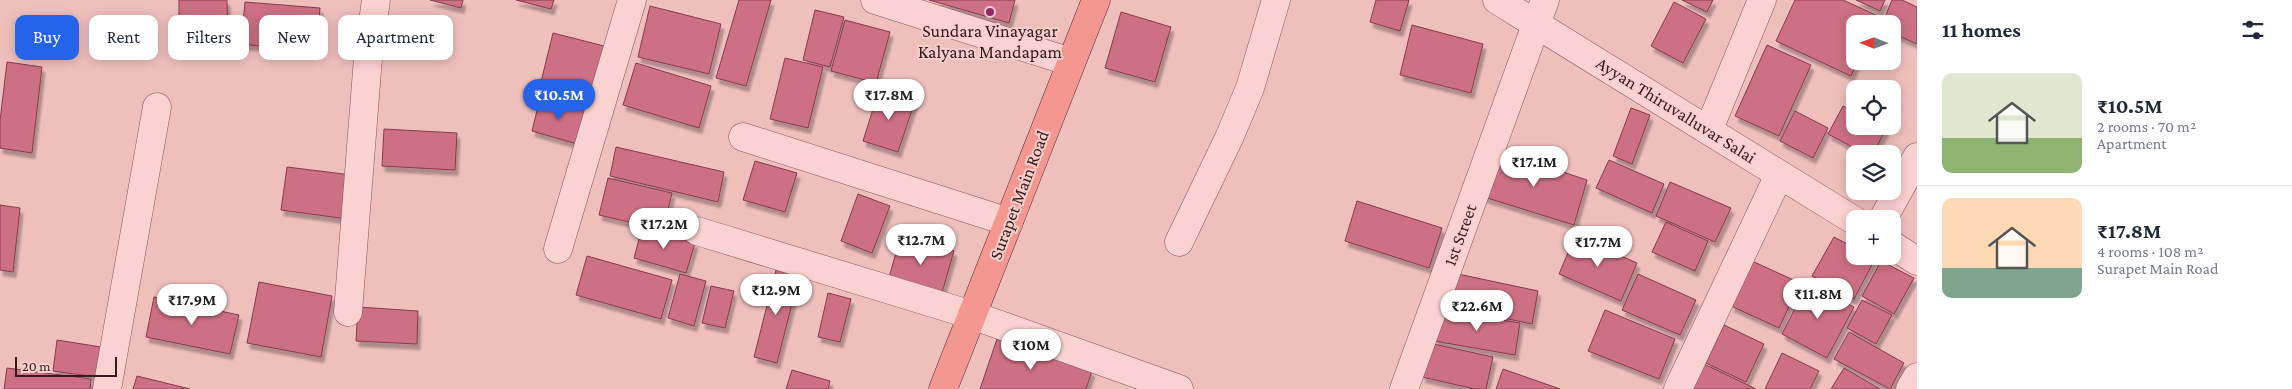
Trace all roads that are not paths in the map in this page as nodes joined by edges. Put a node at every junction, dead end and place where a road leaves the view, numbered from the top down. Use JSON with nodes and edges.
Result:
{"nodes":[{"id":1,"x":376,"y":0,"type":"edge"},
{"id":2,"x":632,"y":0,"type":"edge"},
{"id":3,"x":875,"y":0,"type":"edge"},
{"id":4,"x":1096,"y":0,"type":"edge"},
{"id":5,"x":1276,"y":0,"type":"edge"},
{"id":6,"x":1497,"y":0,"type":"edge"},
{"id":7,"x":1762,"y":0,"type":"edge"},
{"id":8,"x":1540,"y":12,"type":"edge"},
{"id":9,"x":1071,"y":62,"type":"junction"},
{"id":10,"x":157,"y":107,"type":"dead end"},
{"id":11,"x":1709,"y":129,"type":"junction"},
{"id":12,"x":743,"y":137,"type":"dead end"},
{"id":13,"x":1917,"y":157,"type":"edge"},
{"id":14,"x":1779,"y":175,"type":"junction"},
{"id":15,"x":1888,"y":210,"type":"edge"},
{"id":16,"x":1846,"y":216,"type":"edge"},
{"id":17,"x":1009,"y":222,"type":"junction"},
{"id":18,"x":697,"y":231,"type":"dead end"},
{"id":19,"x":1179,"y":242,"type":"dead end"},
{"id":20,"x":558,"y":249,"type":"dead end"},
{"id":21,"x":1901,"y":251,"type":"edge"},
{"id":22,"x":1917,"y":261,"type":"edge"},
{"id":23,"x":348,"y":312,"type":"dead end"},
{"id":24,"x":972,"y":315,"type":"junction"},
{"id":25,"x":1917,"y":377,"type":"edge"},
{"id":26,"x":107,"y":389,"type":"edge"},
{"id":27,"x":943,"y":389,"type":"edge"},
{"id":28,"x":1179,"y":389,"type":"edge"},
{"id":29,"x":1404,"y":389,"type":"edge"},
{"id":30,"x":1678,"y":389,"type":"edge"},
{"id":31,"x":1910,"y":389,"type":"edge"}],
"edges":[{"from":1,"to":23,"type":"street"},
{"from":2,"to":20,"type":"street"},
{"from":3,"to":9,"type":"street"},
{"from":4,"to":9,"type":"main road","name":"Surapet Main Road"},
{"from":5,"to":19,"type":"street"},
{"from":6,"to":8,"type":"street","name":"Ayyan Thiruvalluvar Salai"},
{"from":7,"to":11,"type":"street"},
{"from":8,"to":11,"type":"street","name":"Ayyan Thiruvalluvar Salai"},
{"from":8,"to":29,"type":"street","name":"1st Street"},
{"from":9,"to":17,"type":"main road","name":"Surapet Main Road"},
{"from":10,"to":26,"type":"street"},
{"from":11,"to":14,"type":"street","name":"Ayyan Thiruvalluvar Salai"},
{"from":12,"to":17,"type":"street"},
{"from":13,"to":15,"type":"street"},
{"from":14,"to":16,"type":"street","name":"Ayyan Thiruvalluvar Salai"},
{"from":14,"to":30,"type":"street"},
{"from":17,"to":24,"type":"main road","name":"Surapet Main Road"},
{"from":18,"to":24,"type":"street"},
{"from":21,"to":22,"type":"street"},
{"from":24,"to":27,"type":"main road","name":"Surapet Main Road"},
{"from":24,"to":28,"type":"street"},
{"from":25,"to":31,"type":"street"}]}
